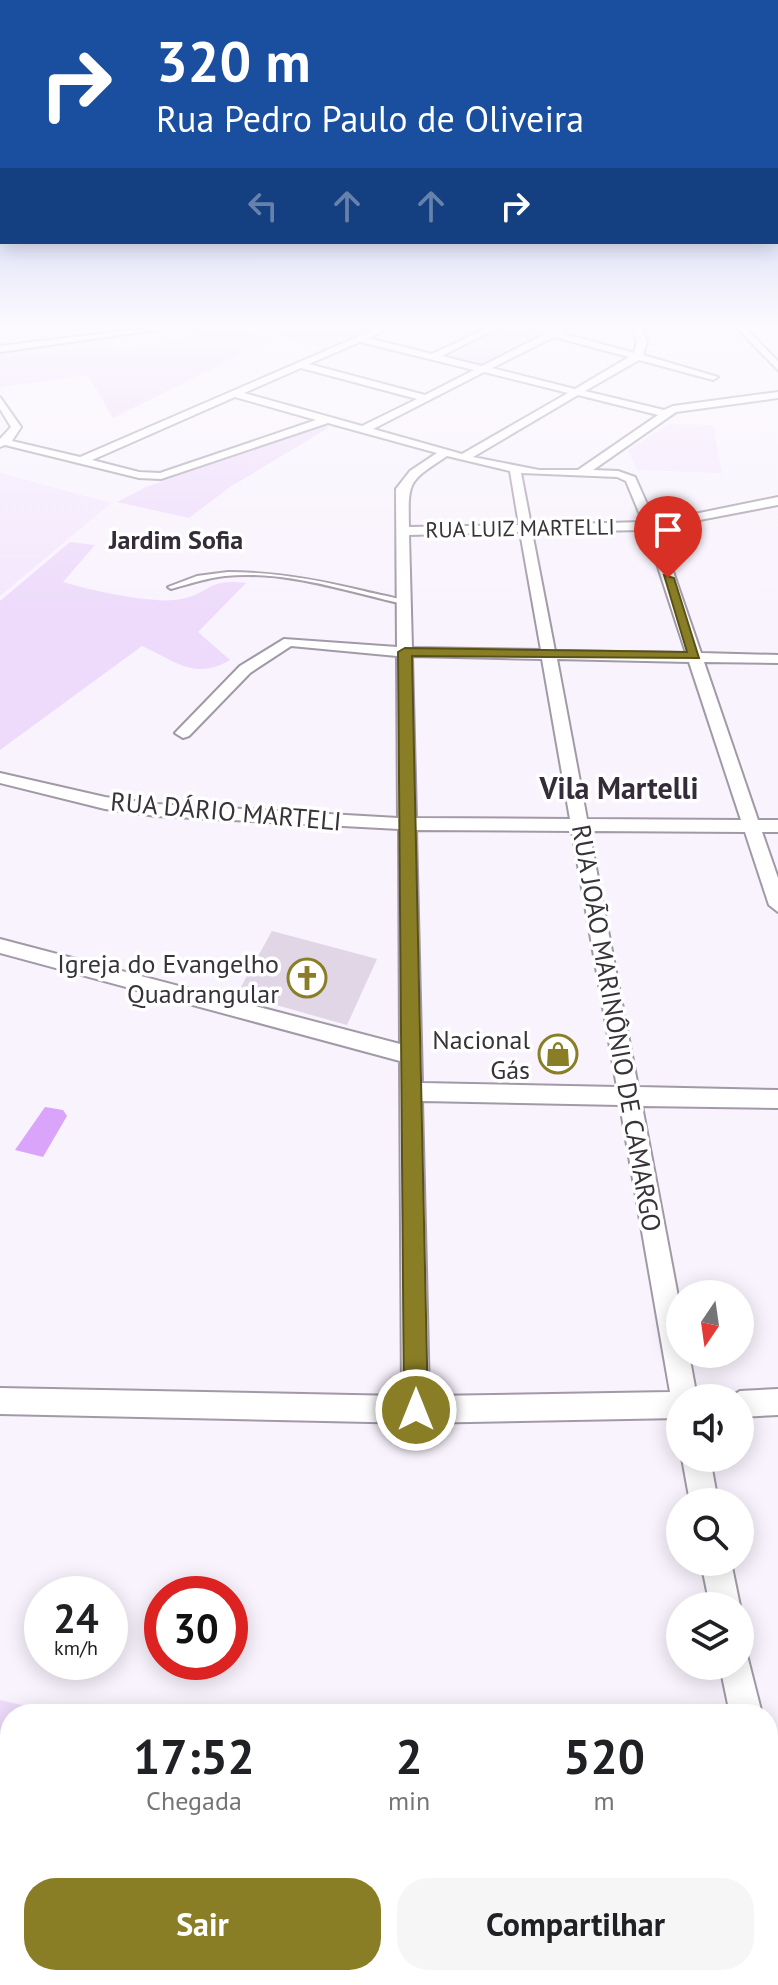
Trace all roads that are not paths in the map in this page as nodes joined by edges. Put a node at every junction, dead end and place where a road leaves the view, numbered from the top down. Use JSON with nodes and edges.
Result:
{"nodes":[{"id":1,"x":12,"y":421,"type":"edge"},
{"id":2,"x":174,"y":421,"type":"edge"},
{"id":3,"x":324,"y":421,"type":"edge"},
{"id":4,"x":328,"y":421,"type":"edge"},
{"id":5,"x":381,"y":421,"type":"edge"},
{"id":6,"x":521,"y":421,"type":"edge"},
{"id":7,"x":654,"y":421,"type":"edge"},
{"id":8,"x":363,"y":430,"type":"junction"},
{"id":9,"x":2,"y":443,"type":"edge"},
{"id":10,"x":454,"y":455,"type":"junction"},
{"id":11,"x":602,"y":458,"type":"junction"},
{"id":12,"x":81,"y":461,"type":"junction"},
{"id":13,"x":515,"y":470,"type":"junction"},
{"id":14,"x":580,"y":474,"type":"junction"},
{"id":15,"x":622,"y":474,"type":"junction"},
{"id":16,"x":778,"y":501,"type":"edge"},
{"id":17,"x":651,"y":526,"type":"junction"},
{"id":18,"x":527,"y":529,"type":"junction"},
{"id":19,"x":403,"y":531,"type":"junction"},
{"id":20,"x":171,"y":587,"type":"dead end"},
{"id":21,"x":403,"y":602,"type":"junction"},
{"id":22,"x":405,"y":652,"type":"junction"},
{"id":23,"x":550,"y":654,"type":"junction"},
{"id":24,"x":695,"y":656,"type":"junction"},
{"id":25,"x":778,"y":659,"type":"edge"},
{"id":26,"x":183,"y":733,"type":"dead end"},
{"id":27,"x":0,"y":778,"type":"edge"},
{"id":28,"x":407,"y":824,"type":"junction"},
{"id":29,"x":581,"y":825,"type":"junction"},
{"id":30,"x":752,"y":826,"type":"junction"},
{"id":31,"x":778,"y":826,"type":"edge"},
{"id":32,"x":778,"y":905,"type":"edge"},
{"id":33,"x":0,"y":946,"type":"edge"},
{"id":34,"x":411,"y":1055,"type":"junction"},
{"id":35,"x":413,"y":1092,"type":"junction"},
{"id":36,"x":629,"y":1096,"type":"junction"},
{"id":37,"x":778,"y":1099,"type":"edge"},
{"id":38,"x":681,"y":1384,"type":"edge"},
{"id":39,"x":0,"y":1401,"type":"edge"},
{"id":40,"x":778,"y":1402,"type":"edge"},
{"id":41,"x":754,"y":1403,"type":"edge"},
{"id":42,"x":666,"y":1405,"type":"edge"},
{"id":43,"x":416,"y":1410,"type":"junction"},
{"id":44,"x":739,"y":1680,"type":"edge"},
{"id":45,"x":744,"y":1704,"type":"edge"}],
"edges":[{"from":1,"to":9,"type":"street"},
{"from":2,"to":12,"type":"street"},
{"from":3,"to":12,"type":"street"},
{"from":4,"to":8,"type":"street"},
{"from":5,"to":8,"type":"street"},
{"from":6,"to":10,"type":"street"},
{"from":7,"to":11,"type":"street"},
{"from":8,"to":10,"type":"street"},
{"from":9,"to":12,"type":"street"},
{"from":10,"to":13,"type":"street"},
{"from":10,"to":19,"type":"street"},
{"from":11,"to":14,"type":"street"},
{"from":11,"to":15,"type":"street"},
{"from":13,"to":14,"type":"street"},
{"from":13,"to":18,"type":"street","name":"RUA JOÃO MARINÔNIO DE CAMARGO"},
{"from":14,"to":15,"type":"street"},
{"from":15,"to":17,"type":"street"},
{"from":16,"to":17,"type":"street","name":"RUA LUIZ MARTELLI"},
{"from":17,"to":18,"type":"street","name":"RUA LUIZ MARTELLI"},
{"from":17,"to":24,"type":"street"},
{"from":18,"to":19,"type":"street","name":"RUA LUIZ MARTELLI"},
{"from":18,"to":23,"type":"street","name":"RUA JOÃO MARINÔNIO DE CAMARGO"},
{"from":19,"to":21,"type":"street"},
{"from":20,"to":21,"type":"lane"},
{"from":21,"to":22,"type":"street"},
{"from":22,"to":23,"type":"street"},
{"from":22,"to":26,"type":"street"},
{"from":22,"to":28,"type":"street"},
{"from":23,"to":24,"type":"street"},
{"from":23,"to":29,"type":"street","name":"RUA JOÃO MARINÔNIO DE CAMARGO"},
{"from":24,"to":25,"type":"street"},
{"from":24,"to":30,"type":"street"},
{"from":27,"to":28,"type":"street","name":"RUA DÁRIO MARTELI"},
{"from":28,"to":29,"type":"street","name":"RUA DÁRIO MARTELI"},
{"from":28,"to":34,"type":"street"},
{"from":29,"to":30,"type":"street","name":"RUA DÁRIO MARTELI"},
{"from":29,"to":36,"type":"street","name":"RUA JOÃO MARINÔNIO DE CAMARGO"},
{"from":30,"to":31,"type":"street","name":"RUA DÁRIO MARTELI"},
{"from":30,"to":32,"type":"street"},
{"from":33,"to":34,"type":"street"},
{"from":34,"to":35,"type":"street"},
{"from":35,"to":36,"type":"street"},
{"from":35,"to":43,"type":"street"},
{"from":36,"to":37,"type":"street"},
{"from":36,"to":38,"type":"street","name":"RUA JOÃO MARINÔNIO DE CAMARGO"},
{"from":39,"to":43,"type":"street"},
{"from":40,"to":41,"type":"street"},
{"from":42,"to":43,"type":"street"},
{"from":44,"to":45,"type":"street"}]}
